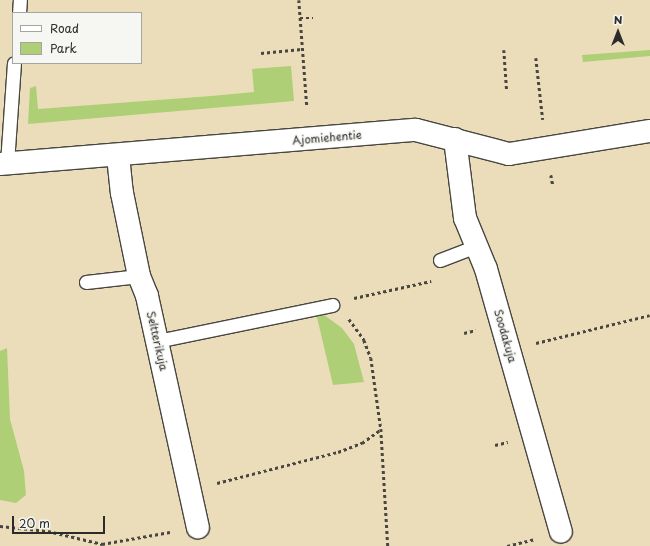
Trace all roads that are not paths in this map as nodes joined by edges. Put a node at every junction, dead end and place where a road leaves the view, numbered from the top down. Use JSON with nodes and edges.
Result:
{"nodes":[{"id":1,"x":20,"y":0,"type":"edge"},
{"id":2,"x":19,"y":12,"type":"edge"},
{"id":3,"x":14,"y":64,"type":"edge"},
{"id":4,"x":650,"y":131,"type":"edge"},
{"id":5,"x":454,"y":139,"type":"junction"},
{"id":6,"x":118,"y":156,"type":"junction"},
{"id":7,"x":3,"y":163,"type":"edge"},
{"id":8,"x":476,"y":246,"type":"junction"},
{"id":9,"x":440,"y":260,"type":"dead end"},
{"id":10,"x":139,"y":276,"type":"junction"},
{"id":11,"x":86,"y":282,"type":"dead end"},
{"id":12,"x":332,"y":305,"type":"road end"},
{"id":13,"x":157,"y":341,"type":"junction"},
{"id":14,"x":198,"y":527,"type":"road end"},
{"id":15,"x":561,"y":532,"type":"dead end"}],
"edges":[{"from":1,"to":2,"type":"lane"},
{"from":3,"to":7,"type":"lane"},
{"from":4,"to":5,"type":"street","name":"Ajomiehentie"},
{"from":5,"to":6,"type":"street","name":"Ajomiehentie"},
{"from":5,"to":8,"type":"street","name":"Soodakuja"},
{"from":6,"to":7,"type":"street","name":"Ajomiehentie"},
{"from":6,"to":10,"type":"street","name":"Seltterikuja"},
{"from":8,"to":9,"type":"lane"},
{"from":8,"to":15,"type":"street","name":"Soodakuja"},
{"from":10,"to":11,"type":"lane"},
{"from":10,"to":13,"type":"street","name":"Seltterikuja"},
{"from":12,"to":13,"type":"lane"},
{"from":13,"to":14,"type":"street","name":"Seltterikuja"}]}
